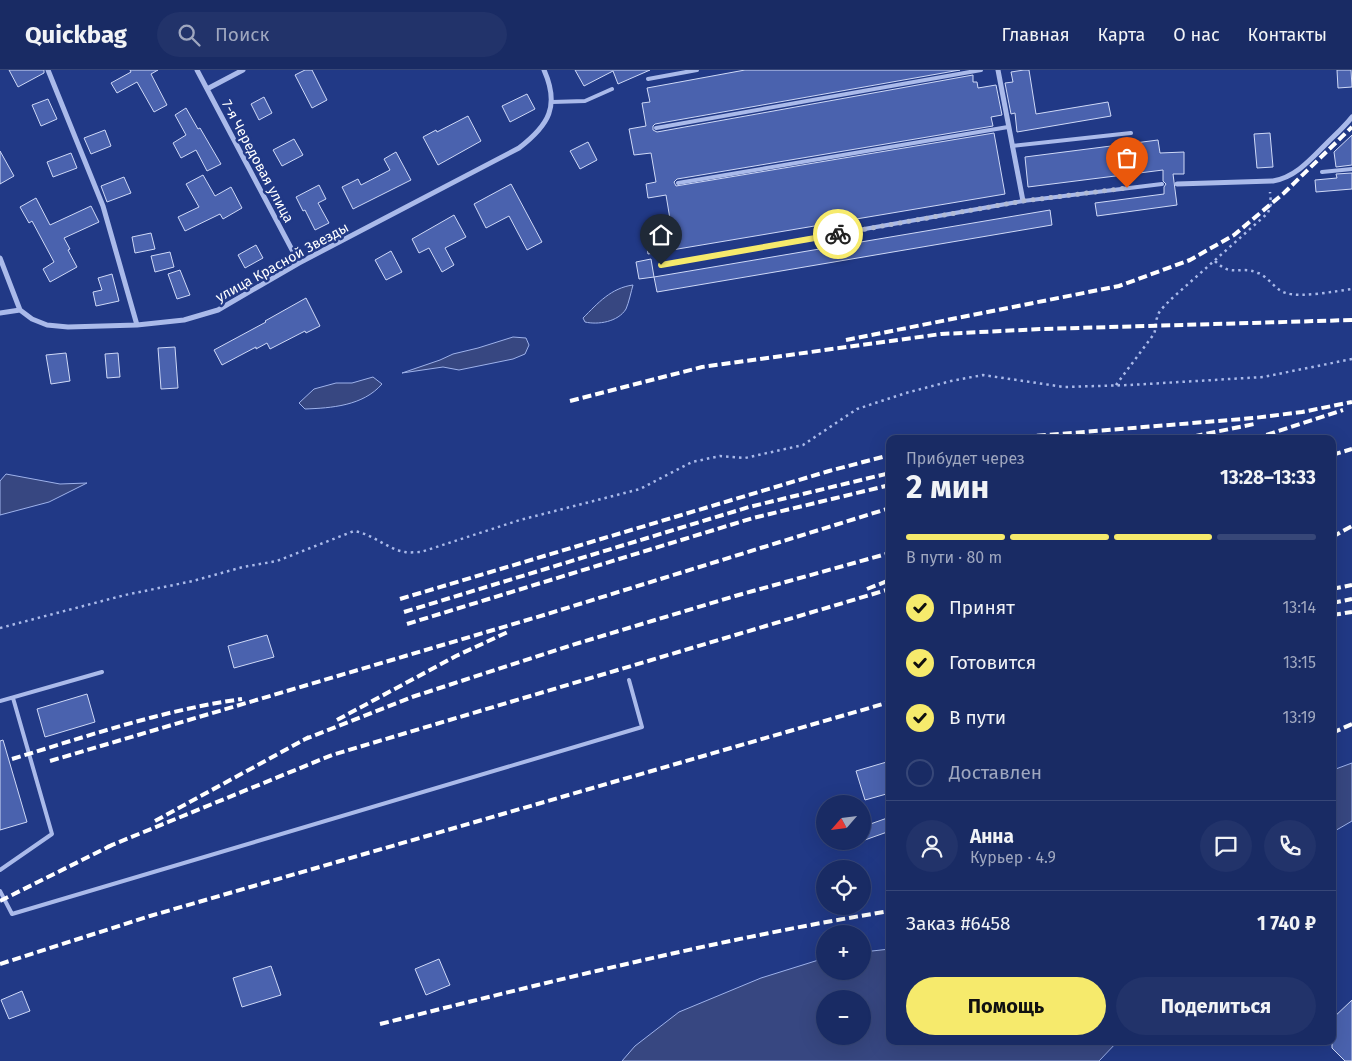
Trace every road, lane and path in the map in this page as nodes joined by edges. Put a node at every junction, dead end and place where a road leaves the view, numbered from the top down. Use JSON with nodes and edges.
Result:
{"nodes":[{"id":1,"x":48,"y":70,"type":"edge"},
{"id":2,"x":197,"y":70,"type":"edge"},
{"id":3,"x":243,"y":70,"type":"edge"},
{"id":4,"x":544,"y":70,"type":"edge"},
{"id":5,"x":697,"y":70,"type":"edge"},
{"id":6,"x":981,"y":70,"type":"edge"},
{"id":7,"x":998,"y":70,"type":"edge"},
{"id":8,"x":648,"y":79,"type":"dead end"},
{"id":9,"x":207,"y":88,"type":"junction"},
{"id":10,"x":612,"y":89,"type":"dead end"},
{"id":11,"x":552,"y":102,"type":"junction"},
{"id":12,"x":1352,"y":118,"type":"edge"},
{"id":13,"x":656,"y":128,"type":"dead end"},
{"id":14,"x":1008,"y":128,"type":"junction"},
{"id":15,"x":1131,"y":133,"type":"dead end"},
{"id":16,"x":1012,"y":146,"type":"junction"},
{"id":17,"x":1352,"y":169,"type":"edge"},
{"id":18,"x":1322,"y":172,"type":"dead end"},
{"id":19,"x":1268,"y":182,"type":"junction"},
{"id":20,"x":678,"y":183,"type":"dead end"},
{"id":21,"x":1162,"y":184,"type":"dead end"},
{"id":22,"x":1176,"y":184,"type":"dead end"},
{"id":23,"x":1023,"y":201,"type":"junction"},
{"id":24,"x":0,"y":258,"type":"edge"},
{"id":25,"x":1216,"y":261,"type":"junction"},
{"id":26,"x":299,"y":263,"type":"junction"},
{"id":27,"x":661,"y":265,"type":"dead end"},
{"id":28,"x":1352,"y":289,"type":"edge"},
{"id":29,"x":20,"y":310,"type":"junction"},
{"id":30,"x":0,"y":313,"type":"edge"},
{"id":31,"x":137,"y":325,"type":"junction"},
{"id":32,"x":1352,"y":359,"type":"edge"},
{"id":33,"x":1116,"y":385,"type":"junction"},
{"id":34,"x":0,"y":628,"type":"edge"},
{"id":35,"x":102,"y":672,"type":"dead end"},
{"id":36,"x":629,"y":680,"type":"dead end"},
{"id":37,"x":13,"y":698,"type":"junction"},
{"id":38,"x":0,"y":701,"type":"edge"},
{"id":39,"x":0,"y":870,"type":"edge"},
{"id":40,"x":0,"y":891,"type":"edge"}],
"edges":[{"from":1,"to":31,"type":"street"},
{"from":2,"to":9,"type":"street","name":"7-я Чередовая улица"},
{"from":3,"to":9,"type":"street"},
{"from":4,"to":11,"type":"street"},
{"from":5,"to":8,"type":"lane"},
{"from":6,"to":13,"type":"lane"},
{"from":7,"to":14,"type":"street"},
{"from":9,"to":26,"type":"street","name":"7-я Чередовая улица"},
{"from":10,"to":11,"type":"lane"},
{"from":11,"to":26,"type":"street","name":"улица Красной Звезды"},
{"from":12,"to":19,"type":"street"},
{"from":14,"to":16,"type":"street"},
{"from":14,"to":20,"type":"lane"},
{"from":15,"to":16,"type":"lane"},
{"from":16,"to":23,"type":"street"},
{"from":17,"to":18,"type":"lane"},
{"from":19,"to":22,"type":"street"},
{"from":19,"to":25,"type":"path"},
{"from":21,"to":23,"type":"lane"},
{"from":23,"to":27,"type":"lane"},
{"from":24,"to":29,"type":"street"},
{"from":25,"to":28,"type":"path"},
{"from":25,"to":33,"type":"path"},
{"from":26,"to":31,"type":"street","name":"улица Красной Звезды"},
{"from":29,"to":30,"type":"street"},
{"from":29,"to":31,"type":"street","name":"улица Красной Звезды"},
{"from":32,"to":33,"type":"path"},
{"from":33,"to":34,"type":"path"},
{"from":35,"to":37,"type":"lane"},
{"from":36,"to":40,"type":"lane"},
{"from":37,"to":38,"type":"lane"},
{"from":37,"to":39,"type":"lane"}]}
